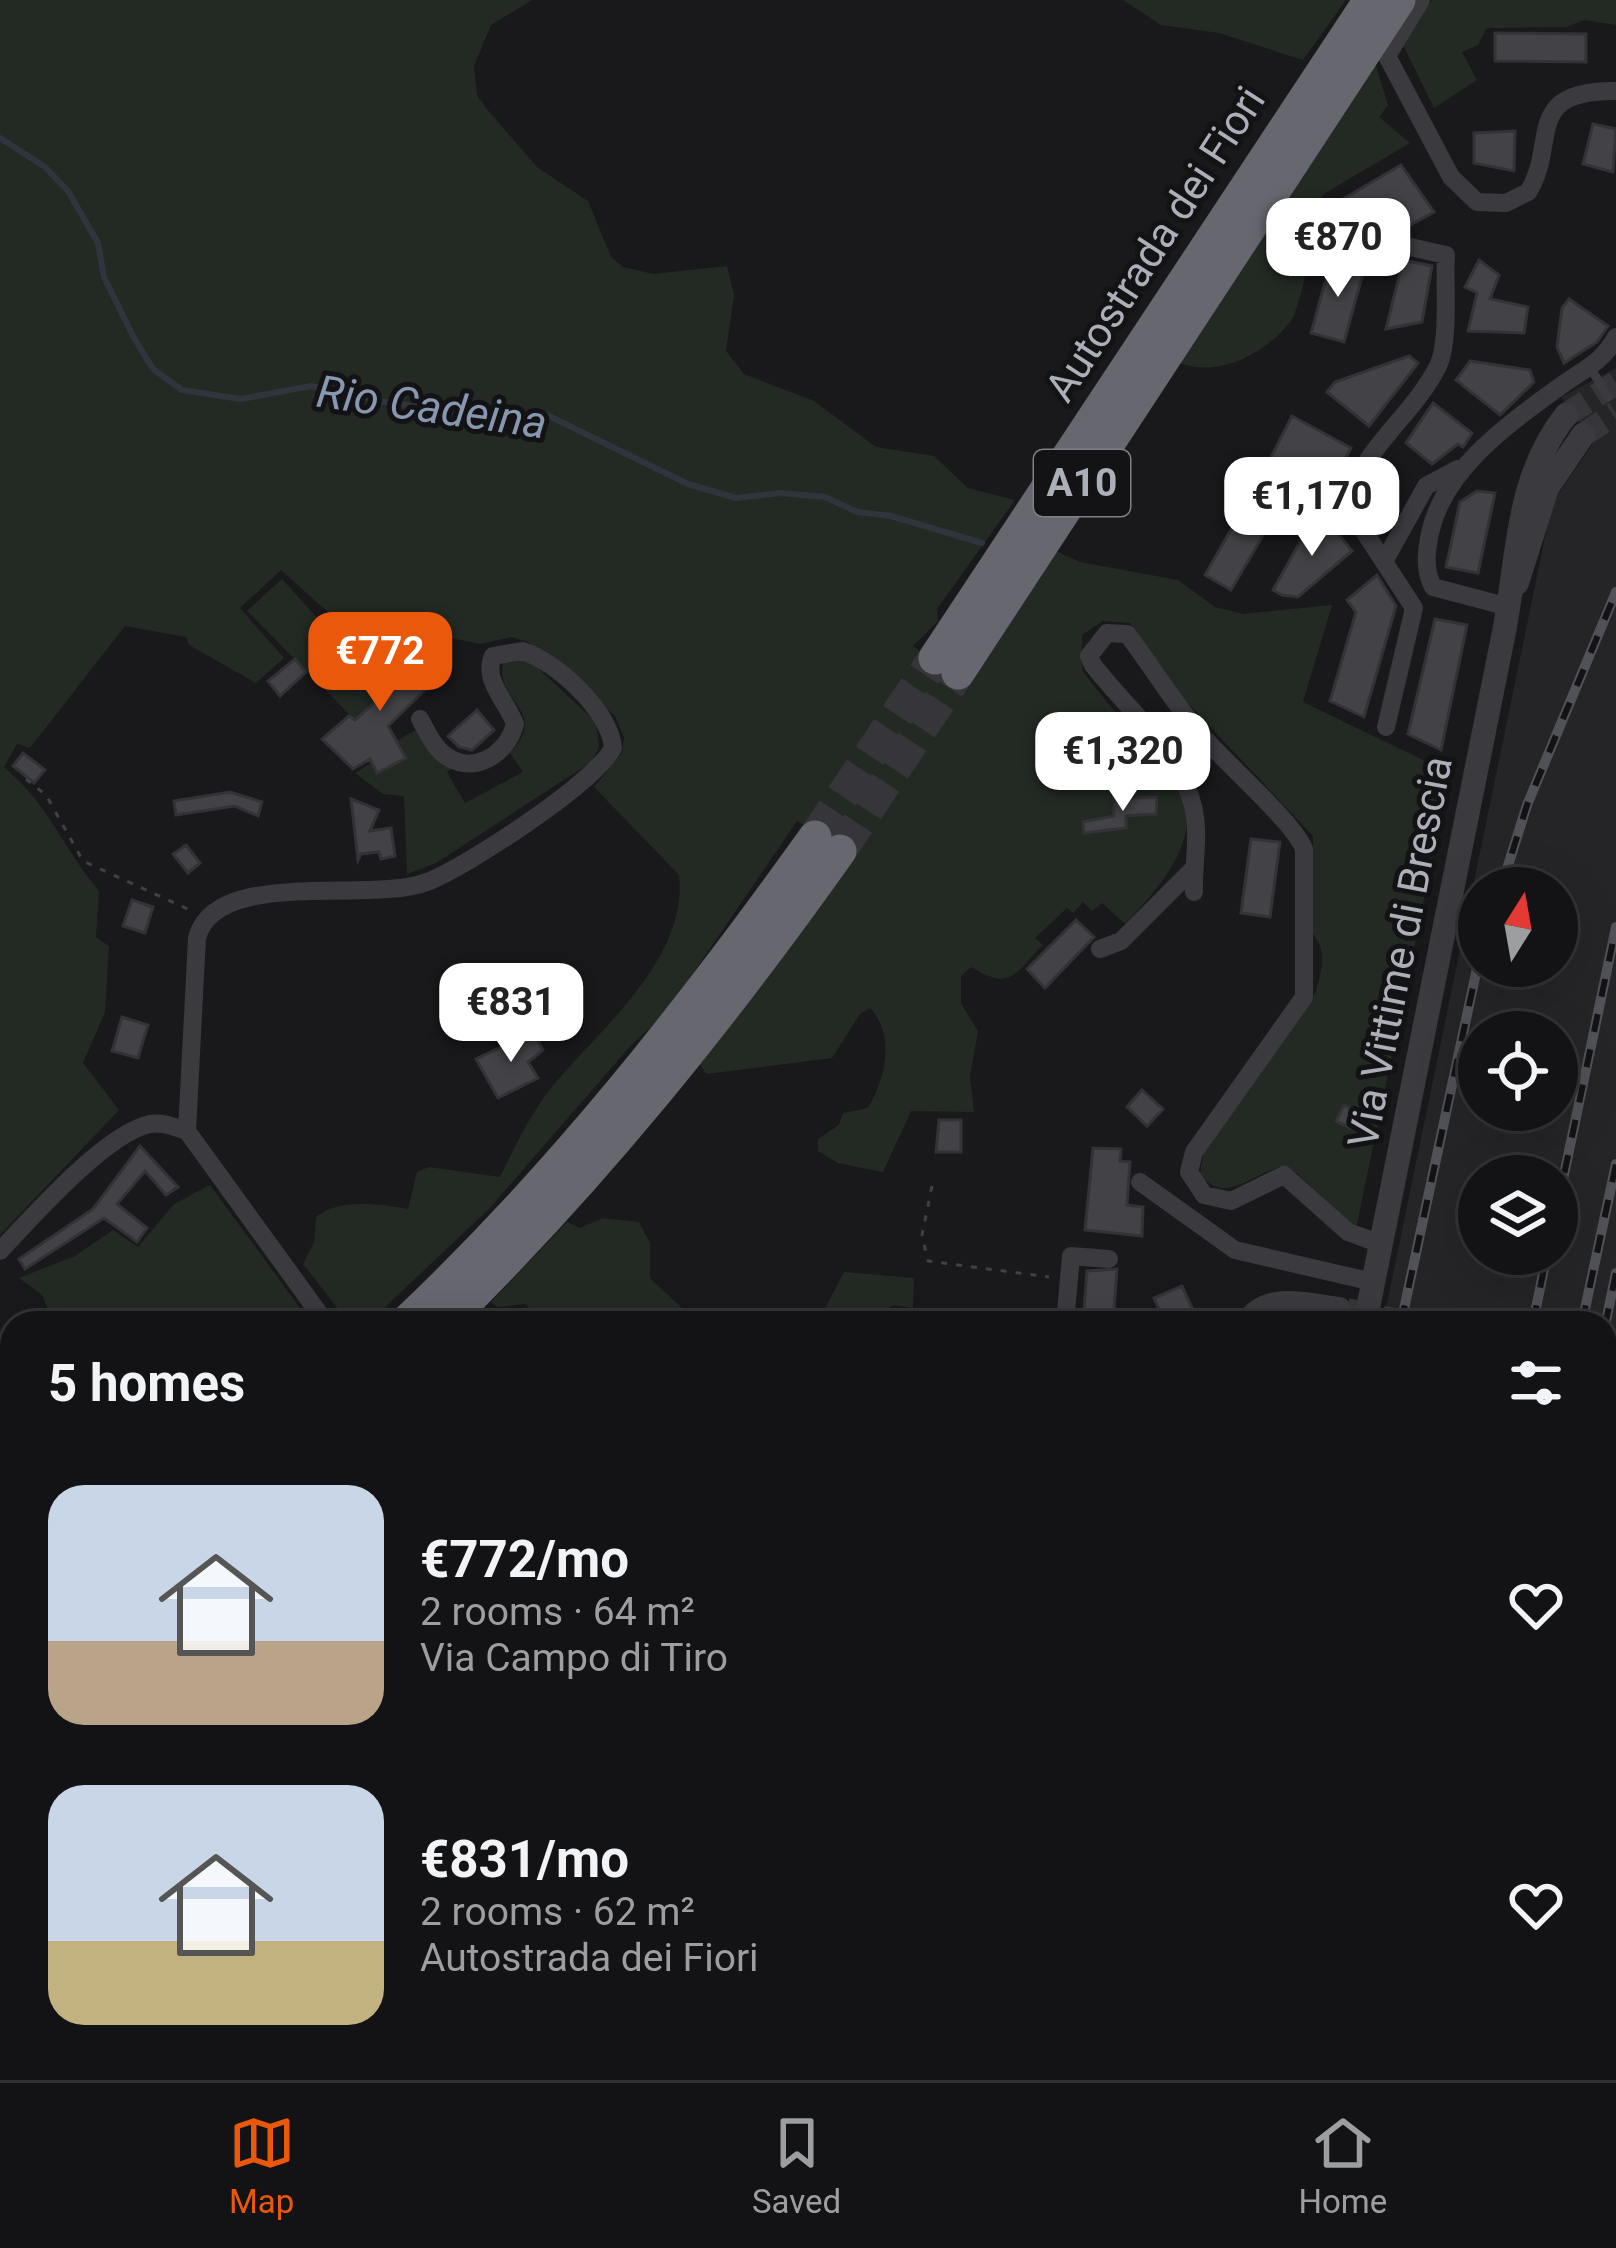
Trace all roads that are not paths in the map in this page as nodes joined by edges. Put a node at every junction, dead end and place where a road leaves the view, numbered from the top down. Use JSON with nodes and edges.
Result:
{"nodes":[{"id":1,"x":1370,"y":0,"type":"edge"},
{"id":2,"x":1400,"y":0,"type":"edge"},
{"id":3,"x":1421,"y":0,"type":"edge"},
{"id":4,"x":1616,"y":92,"type":"edge"},
{"id":5,"x":1331,"y":224,"type":"dead end"},
{"id":6,"x":1171,"y":323,"type":"junction"},
{"id":7,"x":1616,"y":337,"type":"edge"},
{"id":8,"x":1590,"y":367,"type":"junction"},
{"id":9,"x":1608,"y":398,"type":"dead end"},
{"id":10,"x":1566,"y":415,"type":"tunnel mouth"},
{"id":11,"x":1583,"y":435,"type":"tunnel mouth"},
{"id":12,"x":1468,"y":464,"type":"junction"},
{"id":13,"x":1385,"y":560,"type":"junction"},
{"id":14,"x":1510,"y":601,"type":"junction"},
{"id":15,"x":946,"y":666,"type":"tunnel mouth"},
{"id":16,"x":420,"y":719,"type":"dead end"},
{"id":17,"x":1385,"y":727,"type":"dead end"},
{"id":18,"x":1193,"y":869,"type":"junction"},
{"id":19,"x":1195,"y":892,"type":"dead end"},
{"id":20,"x":1100,"y":949,"type":"dead end"},
{"id":21,"x":187,"y":1131,"type":"junction"},
{"id":22,"x":1140,"y":1182,"type":"dead end"},
{"id":23,"x":1381,"y":1244,"type":"junction"},
{"id":24,"x":0,"y":1251,"type":"edge"},
{"id":25,"x":1109,"y":1259,"type":"dead end"},
{"id":26,"x":1373,"y":1282,"type":"junction"},
{"id":27,"x":1339,"y":1309,"type":"tunnel mouth"},
{"id":28,"x":317,"y":1311,"type":"edge"},
{"id":29,"x":417,"y":1311,"type":"edge"},
{"id":30,"x":457,"y":1311,"type":"edge"},
{"id":31,"x":1066,"y":1311,"type":"edge"},
{"id":32,"x":1258,"y":1311,"type":"edge"},
{"id":33,"x":1367,"y":1311,"type":"edge"}],
"edges":[{"from":1,"to":6,"type":"highway","name":"Autostrada dei Fiori","number":"A10"},
{"from":2,"to":6,"type":"highway","name":"Autostrada dei Fiori","number":"A10"},
{"from":3,"to":4,"type":"street"},
{"from":5,"to":13,"type":"street"},
{"from":6,"to":15,"type":"highway","name":"Autostrada dei Fiori","number":"A10"},
{"from":7,"to":8,"type":"street"},
{"from":8,"to":9,"type":"lane"},
{"from":8,"to":12,"type":"street"},
{"from":10,"to":14,"type":"street","name":"Via Vittime di Brescia"},
{"from":11,"to":14,"type":"street","name":"Via Vittime di Brescia"},
{"from":12,"to":13,"type":"street"},
{"from":12,"to":14,"type":"street"},
{"from":13,"to":17,"type":"street"},
{"from":14,"to":23,"type":"street","name":"Via Vittime di Brescia"},
{"from":16,"to":21,"type":"street"},
{"from":18,"to":19,"type":"street"},
{"from":18,"to":20,"type":"street"},
{"from":18,"to":23,"type":"street"},
{"from":21,"to":24,"type":"street"},
{"from":21,"to":28,"type":"street"},
{"from":22,"to":26,"type":"street"},
{"from":23,"to":26,"type":"street","name":"Via Vittime di Brescia"},
{"from":25,"to":31,"type":"street"},
{"from":26,"to":33,"type":"street","name":"Via Vittime di Brescia"},
{"from":27,"to":32,"type":"street"},
{"from":29,"to":30,"type":"highway"}]}
